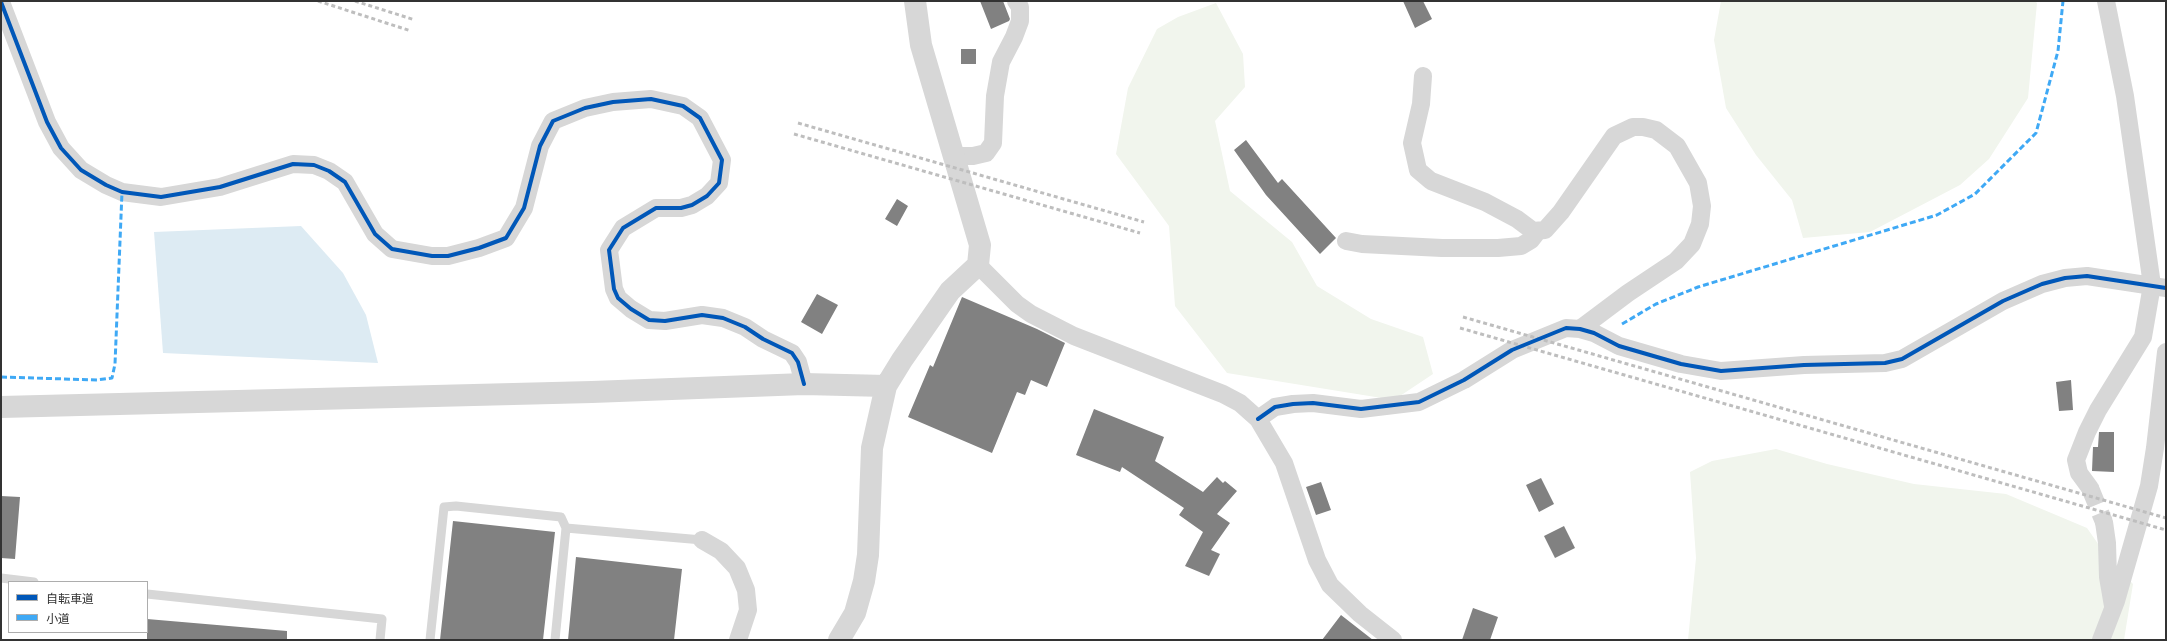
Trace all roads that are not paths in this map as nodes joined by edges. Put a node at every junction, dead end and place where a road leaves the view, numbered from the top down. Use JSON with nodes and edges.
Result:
{"nodes":[{"id":1,"x":915,"y":1,"type":"edge"},
{"id":2,"x":1016,"y":1,"type":"edge"},
{"id":3,"x":2106,"y":1,"type":"edge"},
{"id":4,"x":1,"y":2,"type":"edge"},
{"id":5,"x":1423,"y":76,"type":"dead end"},
{"id":6,"x":954,"y":156,"type":"junction"},
{"id":7,"x":1538,"y":231,"type":"junction"},
{"id":8,"x":1346,"y":241,"type":"dead end"},
{"id":9,"x":978,"y":265,"type":"junction"},
{"id":10,"x":2159,"y":287,"type":"edge"},
{"id":11,"x":1580,"y":329,"type":"junction"},
{"id":12,"x":2166,"y":352,"type":"edge"},
{"id":13,"x":804,"y":384,"type":"junction"},
{"id":14,"x":886,"y":386,"type":"junction"},
{"id":15,"x":1,"y":407,"type":"edge"},
{"id":16,"x":1258,"y":419,"type":"junction"},
{"id":17,"x":2090,"y":488,"type":"tunnel mouth"},
{"id":18,"x":2104,"y":522,"type":"tunnel mouth"},
{"id":19,"x":566,"y":528,"type":"junction"},
{"id":20,"x":702,"y":540,"type":"joint"},
{"id":21,"x":1,"y":578,"type":"edge"},
{"id":22,"x":26,"y":581,"type":"edge"},
{"id":23,"x":148,"y":594,"type":"edge"},
{"id":24,"x":2113,"y":608,"type":"junction"},
{"id":25,"x":380,"y":640,"type":"edge"},
{"id":26,"x":430,"y":640,"type":"edge"},
{"id":27,"x":555,"y":640,"type":"edge"},
{"id":28,"x":738,"y":640,"type":"edge"},
{"id":29,"x":839,"y":640,"type":"edge"},
{"id":30,"x":1393,"y":640,"type":"edge"},
{"id":31,"x":2101,"y":640,"type":"edge"}],
"edges":[{"from":1,"to":6,"type":"street"},
{"from":2,"to":6,"type":"street"},
{"from":3,"to":10,"type":"street"},
{"from":4,"to":13,"type":"street"},
{"from":5,"to":7,"type":"street"},
{"from":6,"to":9,"type":"street"},
{"from":7,"to":8,"type":"street"},
{"from":7,"to":11,"type":"street"},
{"from":9,"to":14,"type":"street"},
{"from":9,"to":16,"type":"street"},
{"from":10,"to":11,"type":"street"},
{"from":10,"to":17,"type":"street"},
{"from":11,"to":16,"type":"street"},
{"from":12,"to":24,"type":"street"},
{"from":13,"to":14,"type":"street"},
{"from":13,"to":15,"type":"street"},
{"from":14,"to":29,"type":"street"},
{"from":16,"to":30,"type":"street"},
{"from":18,"to":24,"type":"street"},
{"from":19,"to":20,"type":"lane"},
{"from":19,"to":26,"type":"lane"},
{"from":19,"to":27,"type":"lane"},
{"from":20,"to":28,"type":"street"},
{"from":21,"to":22,"type":"lane"},
{"from":23,"to":25,"type":"lane"},
{"from":24,"to":31,"type":"street"}]}
